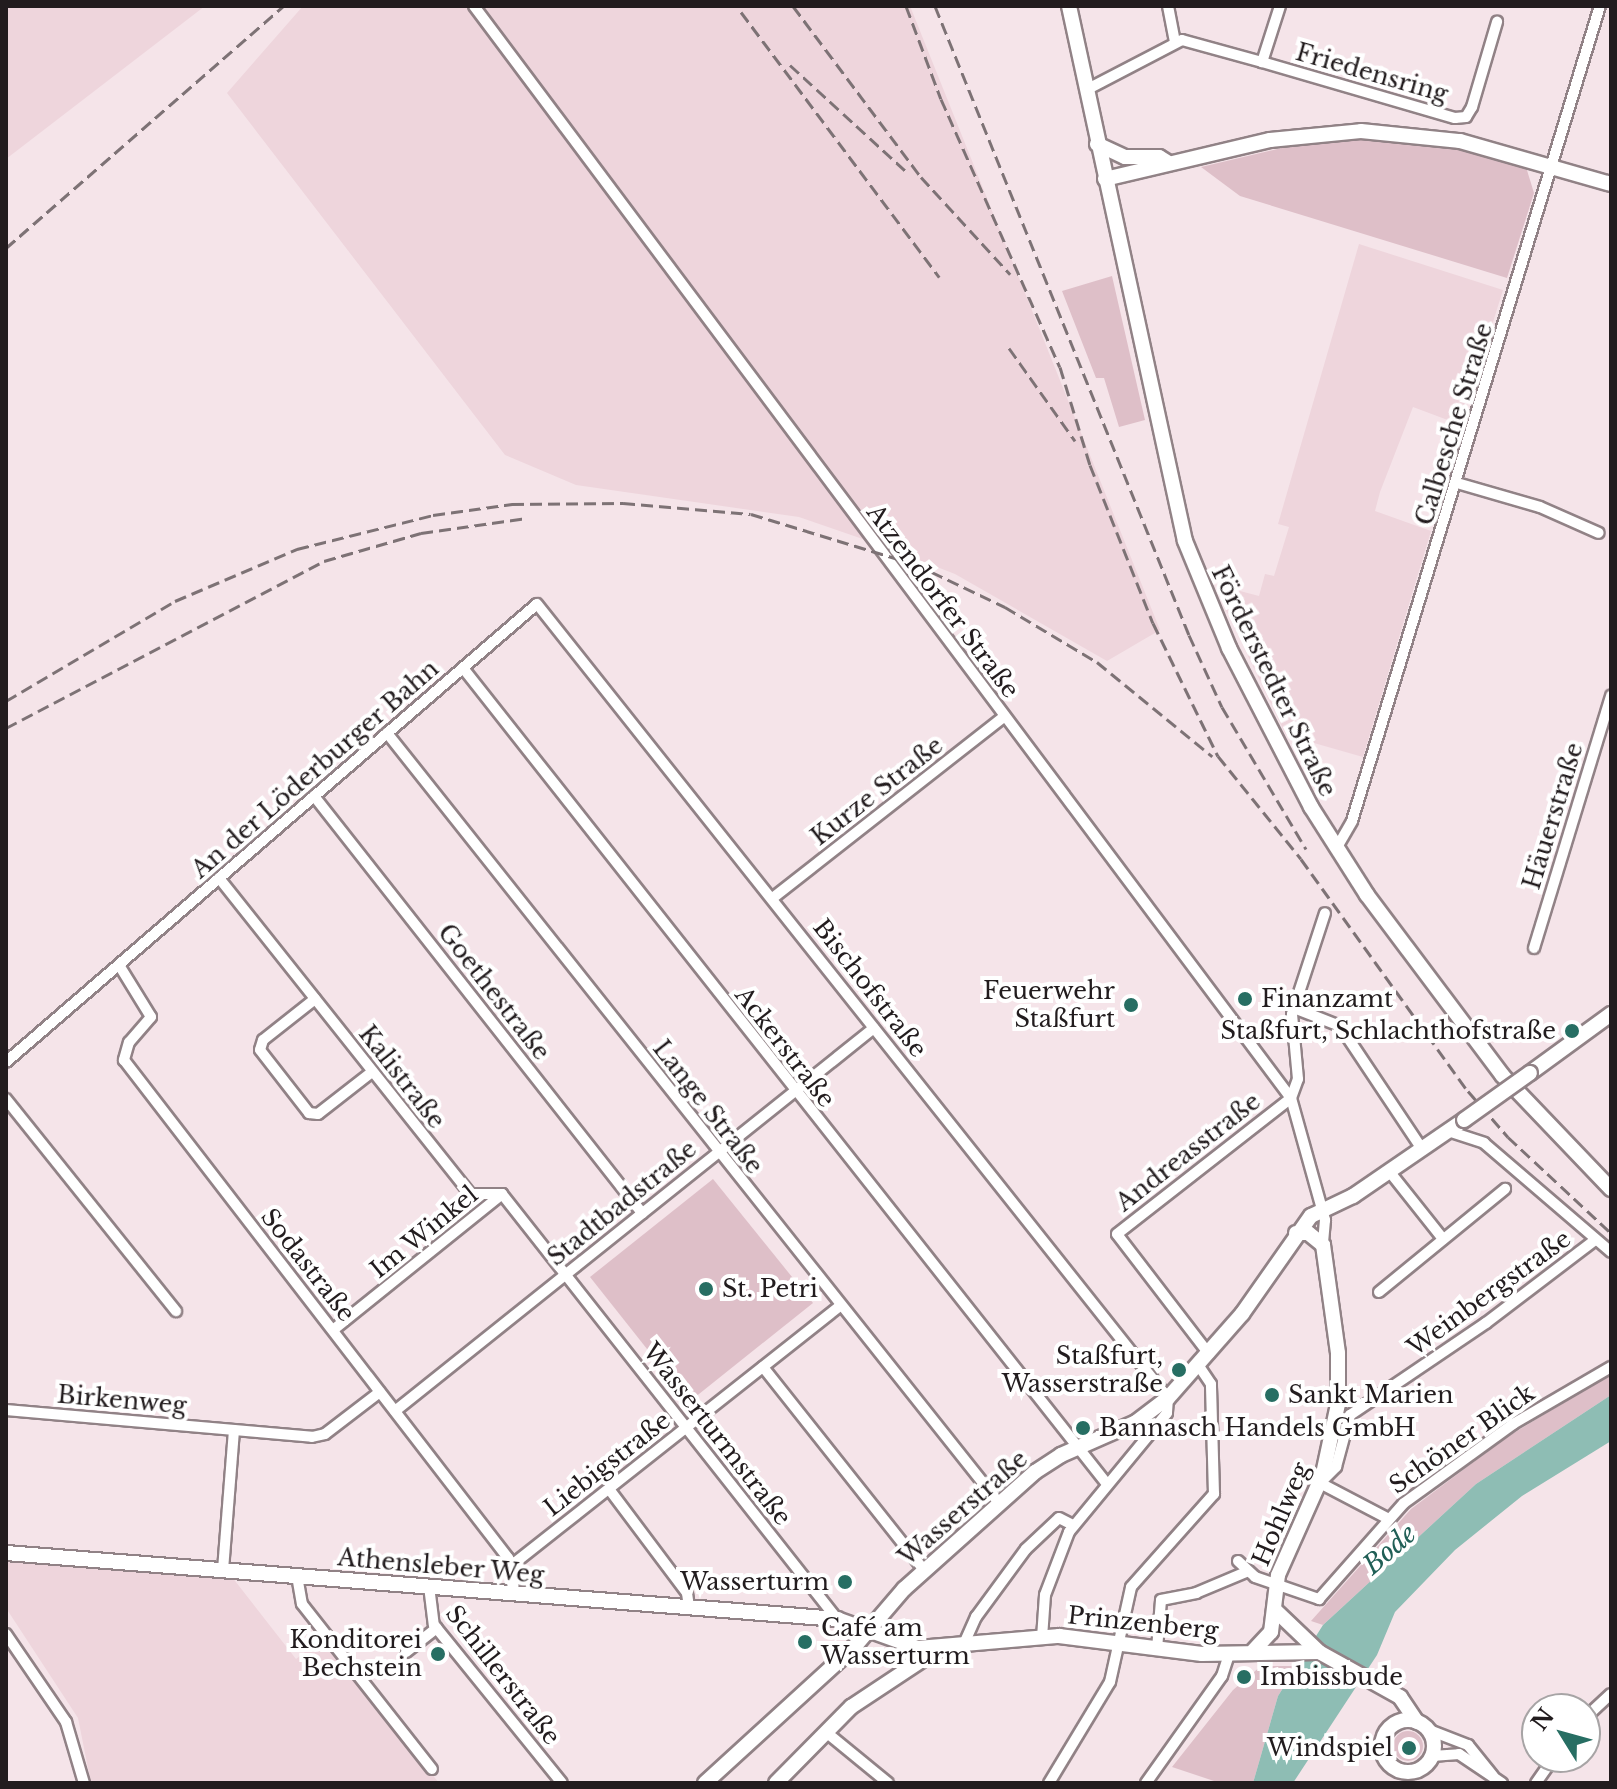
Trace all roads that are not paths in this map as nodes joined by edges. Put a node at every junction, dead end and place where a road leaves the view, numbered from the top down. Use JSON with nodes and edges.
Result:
{"nodes":[{"id":1,"x":474,"y":6,"type":"edge"},
{"id":2,"x":1069,"y":6,"type":"edge"},
{"id":3,"x":1168,"y":6,"type":"edge"},
{"id":4,"x":1280,"y":6,"type":"edge"},
{"id":5,"x":1600,"y":6,"type":"edge"},
{"id":6,"x":1497,"y":22,"type":"dead end"},
{"id":7,"x":1175,"y":41,"type":"junction"},
{"id":8,"x":1262,"y":62,"type":"junction"},
{"id":9,"x":1086,"y":90,"type":"junction"},
{"id":10,"x":1097,"y":144,"type":"junction"},
{"id":11,"x":1169,"y":163,"type":"junction"},
{"id":12,"x":1552,"y":166,"type":"junction"},
{"id":13,"x":1105,"y":179,"type":"junction"},
{"id":14,"x":1611,"y":184,"type":"edge"},
{"id":15,"x":1457,"y":483,"type":"junction"},
{"id":16,"x":1599,"y":533,"type":"dead end"},
{"id":17,"x":537,"y":604,"type":"joint"},
{"id":18,"x":463,"y":668,"type":"junction"},
{"id":19,"x":1611,"y":696,"type":"edge"},
{"id":20,"x":1005,"y":716,"type":"junction"},
{"id":21,"x":387,"y":733,"type":"junction"},
{"id":22,"x":314,"y":796,"type":"junction"},
{"id":23,"x":1336,"y":849,"type":"junction"},
{"id":24,"x":219,"y":878,"type":"junction"},
{"id":25,"x":774,"y":897,"type":"junction"},
{"id":26,"x":1325,"y":913,"type":"dead end"},
{"id":27,"x":1534,"y":948,"type":"dead end"},
{"id":28,"x":119,"y":965,"type":"junction"},
{"id":29,"x":315,"y":999,"type":"junction"},
{"id":30,"x":1294,"y":1008,"type":"junction"},
{"id":31,"x":1611,"y":1014,"type":"edge"},
{"id":32,"x":874,"y":1028,"type":"junction"},
{"id":33,"x":6,"y":1062,"type":"edge"},
{"id":34,"x":372,"y":1072,"type":"junction"},
{"id":35,"x":794,"y":1092,"type":"junction"},
{"id":36,"x":1291,"y":1098,"type":"junction"},
{"id":37,"x":6,"y":1099,"type":"edge"},
{"id":38,"x":1448,"y":1131,"type":"junction"},
{"id":39,"x":1422,"y":1149,"type":"junction"},
{"id":40,"x":719,"y":1152,"type":"junction"},
{"id":41,"x":1389,"y":1171,"type":"junction"},
{"id":42,"x":1505,"y":1189,"type":"dead end"},
{"id":43,"x":1611,"y":1189,"type":"edge"},
{"id":44,"x":502,"y":1194,"type":"junction"},
{"id":45,"x":1322,"y":1211,"type":"junction"},
{"id":46,"x":642,"y":1213,"type":"junction"},
{"id":47,"x":1296,"y":1233,"type":"junction"},
{"id":48,"x":1443,"y":1239,"type":"junction"},
{"id":49,"x":1595,"y":1240,"type":"junction"},
{"id":50,"x":1323,"y":1245,"type":"junction"},
{"id":51,"x":1611,"y":1252,"type":"edge"},
{"id":52,"x":565,"y":1274,"type":"junction"},
{"id":53,"x":1379,"y":1292,"type":"dead end"},
{"id":54,"x":840,"y":1306,"type":"junction"},
{"id":55,"x":176,"y":1311,"type":"dead end"},
{"id":56,"x":333,"y":1330,"type":"junction"},
{"id":57,"x":1209,"y":1354,"type":"junction"},
{"id":58,"x":1199,"y":1366,"type":"junction"},
{"id":59,"x":763,"y":1367,"type":"junction"},
{"id":60,"x":1611,"y":1367,"type":"edge"},
{"id":61,"x":380,"y":1392,"type":"junction"},
{"id":62,"x":1168,"y":1398,"type":"junction"},
{"id":63,"x":6,"y":1410,"type":"edge"},
{"id":64,"x":395,"y":1411,"type":"junction"},
{"id":65,"x":686,"y":1428,"type":"junction"},
{"id":66,"x":234,"y":1430,"type":"junction"},
{"id":67,"x":1077,"y":1448,"type":"junction"},
{"id":68,"x":1320,"y":1483,"type":"junction"},
{"id":69,"x":1107,"y":1484,"type":"junction"},
{"id":70,"x":609,"y":1489,"type":"junction"},
{"id":71,"x":999,"y":1503,"type":"junction"},
{"id":72,"x":1387,"y":1518,"type":"junction"},
{"id":73,"x":1073,"y":1525,"type":"junction"},
{"id":74,"x":6,"y":1553,"type":"edge"},
{"id":75,"x":1238,"y":1561,"type":"dead end"},
{"id":76,"x":512,"y":1565,"type":"junction"},
{"id":77,"x":223,"y":1570,"type":"junction"},
{"id":78,"x":924,"y":1570,"type":"junction"},
{"id":79,"x":1246,"y":1572,"type":"junction"},
{"id":80,"x":297,"y":1576,"type":"junction"},
{"id":81,"x":1276,"y":1584,"type":"junction"},
{"id":82,"x":429,"y":1586,"type":"junction"},
{"id":83,"x":513,"y":1594,"type":"junction"},
{"id":84,"x":689,"y":1608,"type":"junction"},
{"id":85,"x":1275,"y":1610,"type":"junction"},
{"id":86,"x":837,"y":1619,"type":"junction"},
{"id":87,"x":437,"y":1628,"type":"junction"},
{"id":88,"x":871,"y":1628,"type":"junction"},
{"id":89,"x":6,"y":1634,"type":"edge"},
{"id":90,"x":1042,"y":1638,"type":"junction"},
{"id":91,"x":1118,"y":1643,"type":"junction"},
{"id":92,"x":1298,"y":1645,"type":"junction"},
{"id":93,"x":963,"y":1646,"type":"junction"},
{"id":94,"x":941,"y":1648,"type":"junction"},
{"id":95,"x":1157,"y":1649,"type":"junction"},
{"id":96,"x":1254,"y":1650,"type":"junction"},
{"id":97,"x":406,"y":1652,"type":"dead end"},
{"id":98,"x":1229,"y":1654,"type":"junction"},
{"id":99,"x":1380,"y":1686,"type":"junction"},
{"id":100,"x":1393,"y":1725,"type":"junction"},
{"id":101,"x":1423,"y":1726,"type":"junction"},
{"id":102,"x":826,"y":1732,"type":"junction"},
{"id":103,"x":1430,"y":1760,"type":"junction"},
{"id":104,"x":432,"y":1769,"type":"dead end"},
{"id":105,"x":1398,"y":1776,"type":"edge"},
{"id":106,"x":1498,"y":1779,"type":"edge"},
{"id":107,"x":84,"y":1783,"type":"edge"},
{"id":108,"x":562,"y":1783,"type":"edge"},
{"id":109,"x":705,"y":1783,"type":"edge"},
{"id":110,"x":776,"y":1783,"type":"edge"},
{"id":111,"x":888,"y":1783,"type":"edge"},
{"id":112,"x":1049,"y":1783,"type":"edge"},
{"id":113,"x":1146,"y":1783,"type":"edge"},
{"id":114,"x":1419,"y":1783,"type":"edge"}],
"edges":[{"from":1,"to":20,"type":"street","name":"Atzendorfer Straße"},
{"from":2,"to":9,"type":"main road","name":"Förderstedter Straße"},
{"from":3,"to":7,"type":"street"},
{"from":4,"to":8,"type":"street","name":"Friedensring"},
{"from":5,"to":12,"type":"street","name":"Calbesche Straße"},
{"from":6,"to":8,"type":"street","name":"Friedensring"},
{"from":7,"to":8,"type":"street","name":"Friedensring"},
{"from":7,"to":9,"type":"street"},
{"from":9,"to":10,"type":"main road","name":"Förderstedter Straße"},
{"from":10,"to":11,"type":"main road"},
{"from":10,"to":13,"type":"main road","name":"Förderstedter Straße"},
{"from":11,"to":12,"type":"main road"},
{"from":11,"to":13,"type":"main road"},
{"from":12,"to":14,"type":"main road"},
{"from":12,"to":15,"type":"street","name":"Calbesche Straße"},
{"from":13,"to":23,"type":"main road","name":"Förderstedter Straße"},
{"from":15,"to":16,"type":"street"},
{"from":15,"to":23,"type":"street","name":"Calbesche Straße"},
{"from":17,"to":18,"type":"street","name":"An der Löderburger Bahn"},
{"from":17,"to":25,"type":"street","name":"Bischofstraße"},
{"from":18,"to":21,"type":"street","name":"An der Löderburger Bahn"},
{"from":18,"to":35,"type":"street","name":"Ackerstraße"},
{"from":19,"to":27,"type":"street","name":"Häuerstraße"},
{"from":20,"to":25,"type":"street","name":"Kurze Straße"},
{"from":20,"to":36,"type":"street","name":"Atzendorfer Straße"},
{"from":21,"to":22,"type":"street","name":"An der Löderburger Bahn"},
{"from":21,"to":40,"type":"street","name":"Lange Straße"},
{"from":22,"to":24,"type":"street","name":"An der Löderburger Bahn"},
{"from":22,"to":46,"type":"street","name":"Goethestraße"},
{"from":23,"to":43,"type":"main road","name":"Förderstedter Straße"},
{"from":24,"to":28,"type":"street","name":"An der Löderburger Bahn"},
{"from":24,"to":29,"type":"street","name":"Kalistraße"},
{"from":25,"to":32,"type":"street","name":"Bischofstraße"},
{"from":26,"to":30,"type":"street"},
{"from":28,"to":33,"type":"street","name":"An der Löderburger Bahn"},
{"from":28,"to":56,"type":"street","name":"Sodastraße"},
{"from":29,"to":34,"type":"street","name":"Kalistraße"},
{"from":29,"to":34,"type":"street"},
{"from":30,"to":36,"type":"street"},
{"from":30,"to":39,"type":"street"},
{"from":31,"to":38,"type":"main road","name":"Wasserstraße","bridge":true},
{"from":32,"to":35,"type":"street","name":"Stadtbadstraße"},
{"from":32,"to":62,"type":"street","name":"Bischofstraße"},
{"from":34,"to":44,"type":"street","name":"Kalistraße"},
{"from":35,"to":40,"type":"street","name":"Stadtbadstraße"},
{"from":35,"to":67,"type":"street","name":"Ackerstraße"},
{"from":36,"to":45,"type":"street","name":"Atzendorfer Straße"},
{"from":36,"to":57,"type":"street","name":"Andreasstraße"},
{"from":37,"to":55,"type":"street"},
{"from":38,"to":39,"type":"main road","name":"Wasserstraße"},
{"from":38,"to":49,"type":"street"},
{"from":39,"to":41,"type":"main road","name":"Wasserstraße"},
{"from":40,"to":46,"type":"street","name":"Stadtbadstraße"},
{"from":40,"to":54,"type":"street","name":"Lange Straße"},
{"from":41,"to":45,"type":"main road","name":"Wasserstraße"},
{"from":41,"to":48,"type":"street"},
{"from":42,"to":48,"type":"street"},
{"from":44,"to":52,"type":"street"},
{"from":44,"to":56,"type":"street","name":"Im Winkel"},
{"from":45,"to":47,"type":"main road","name":"Wasserstraße"},
{"from":45,"to":50,"type":"street","name":"Atzendorfer Straße"},
{"from":46,"to":52,"type":"street","name":"Stadtbadstraße"},
{"from":47,"to":50,"type":"main road"},
{"from":47,"to":57,"type":"main road","name":"Wasserstraße"},
{"from":48,"to":53,"type":"street"},
{"from":49,"to":51,"type":"street"},
{"from":49,"to":68,"type":"street","name":"Weinbergstraße"},
{"from":50,"to":68,"type":"main road","name":"Hohlweg"},
{"from":52,"to":64,"type":"street","name":"Stadtbadstraße"},
{"from":52,"to":65,"type":"street","name":"Wasserturmstraße"},
{"from":54,"to":59,"type":"street","name":"Liebigstraße"},
{"from":54,"to":71,"type":"street","name":"Lange Straße"},
{"from":56,"to":61,"type":"street","name":"Sodastraße"},
{"from":57,"to":58,"type":"main road","name":"Wasserstraße"},
{"from":58,"to":62,"type":"main road","name":"Wasserstraße"},
{"from":58,"to":91,"type":"street"},
{"from":59,"to":65,"type":"street","name":"Liebigstraße"},
{"from":59,"to":78,"type":"street"},
{"from":60,"to":72,"type":"street","name":"Schöner Blick"},
{"from":61,"to":64,"type":"street","name":"Sodastraße"},
{"from":61,"to":66,"type":"street","name":"Birkenweg"},
{"from":62,"to":67,"type":"main road","name":"Wasserstraße"},
{"from":62,"to":69,"type":"street"},
{"from":63,"to":66,"type":"street","name":"Birkenweg"},
{"from":64,"to":76,"type":"street","name":"Sodastraße"},
{"from":65,"to":70,"type":"street","name":"Liebigstraße"},
{"from":65,"to":86,"type":"street","name":"Wasserturmstraße"},
{"from":66,"to":77,"type":"street"},
{"from":67,"to":69,"type":"street","name":"Ackerstraße"},
{"from":67,"to":71,"type":"main road","name":"Wasserstraße"},
{"from":68,"to":72,"type":"street"},
{"from":68,"to":81,"type":"main road","name":"Hohlweg"},
{"from":69,"to":73,"type":"street"},
{"from":70,"to":76,"type":"street","name":"Liebigstraße"},
{"from":70,"to":84,"type":"street"},
{"from":71,"to":78,"type":"main road","name":"Wasserstraße"},
{"from":72,"to":81,"type":"street","name":"Schöner Blick"},
{"from":73,"to":90,"type":"street"},
{"from":73,"to":93,"type":"street"},
{"from":74,"to":77,"type":"main road","name":"Athensleber Weg"},
{"from":75,"to":79,"type":"street"},
{"from":76,"to":83,"type":"street"},
{"from":77,"to":80,"type":"main road","name":"Athensleber Weg"},
{"from":78,"to":88,"type":"main road","name":"Wasserstraße"},
{"from":79,"to":81,"type":"street"},
{"from":79,"to":95,"type":"street"},
{"from":80,"to":82,"type":"main road","name":"Athensleber Weg"},
{"from":80,"to":104,"type":"street"},
{"from":81,"to":85,"type":"main road","name":"Hohlweg"},
{"from":82,"to":83,"type":"main road","name":"Athensleber Weg"},
{"from":82,"to":87,"type":"street","name":"Schillerstraße"},
{"from":83,"to":84,"type":"main road","name":"Athensleber Weg"},
{"from":84,"to":86,"type":"main road","name":"Athensleber Weg"},
{"from":85,"to":92,"type":"main road"},
{"from":85,"to":96,"type":"main road","name":"Hohlweg"},
{"from":86,"to":88,"type":"main road","name":"Athensleber Weg"},
{"from":87,"to":97,"type":"street"},
{"from":87,"to":108,"type":"street","name":"Schillerstraße"},
{"from":88,"to":94,"type":"main road","name":"Prinzenberg"},
{"from":88,"to":109,"type":"main road","name":"Wasserstraße"},
{"from":89,"to":107,"type":"street"},
{"from":90,"to":91,"type":"main road","name":"Prinzenberg"},
{"from":90,"to":93,"type":"main road","name":"Prinzenberg"},
{"from":91,"to":95,"type":"main road","name":"Prinzenberg"},
{"from":91,"to":112,"type":"street"},
{"from":92,"to":96,"type":"main road","name":"Prinzenberg"},
{"from":92,"to":99,"type":"main road"},
{"from":93,"to":94,"type":"main road","name":"Prinzenberg"},
{"from":94,"to":102,"type":"main road"},
{"from":95,"to":98,"type":"main road","name":"Prinzenberg"},
{"from":96,"to":98,"type":"main road","name":"Prinzenberg"},
{"from":98,"to":113,"type":"street"},
{"from":99,"to":100,"type":"main road"},
{"from":99,"to":101,"type":"main road"},
{"from":100,"to":101,"type":"main road"},
{"from":100,"to":105,"type":"main road"},
{"from":101,"to":103,"type":"main road"},
{"from":101,"to":106,"type":"street"},
{"from":102,"to":110,"type":"main road"},
{"from":102,"to":111,"type":"street"},
{"from":103,"to":105,"type":"main road"},
{"from":103,"to":106,"type":"street"},
{"from":103,"to":114,"type":"main road"}]}
